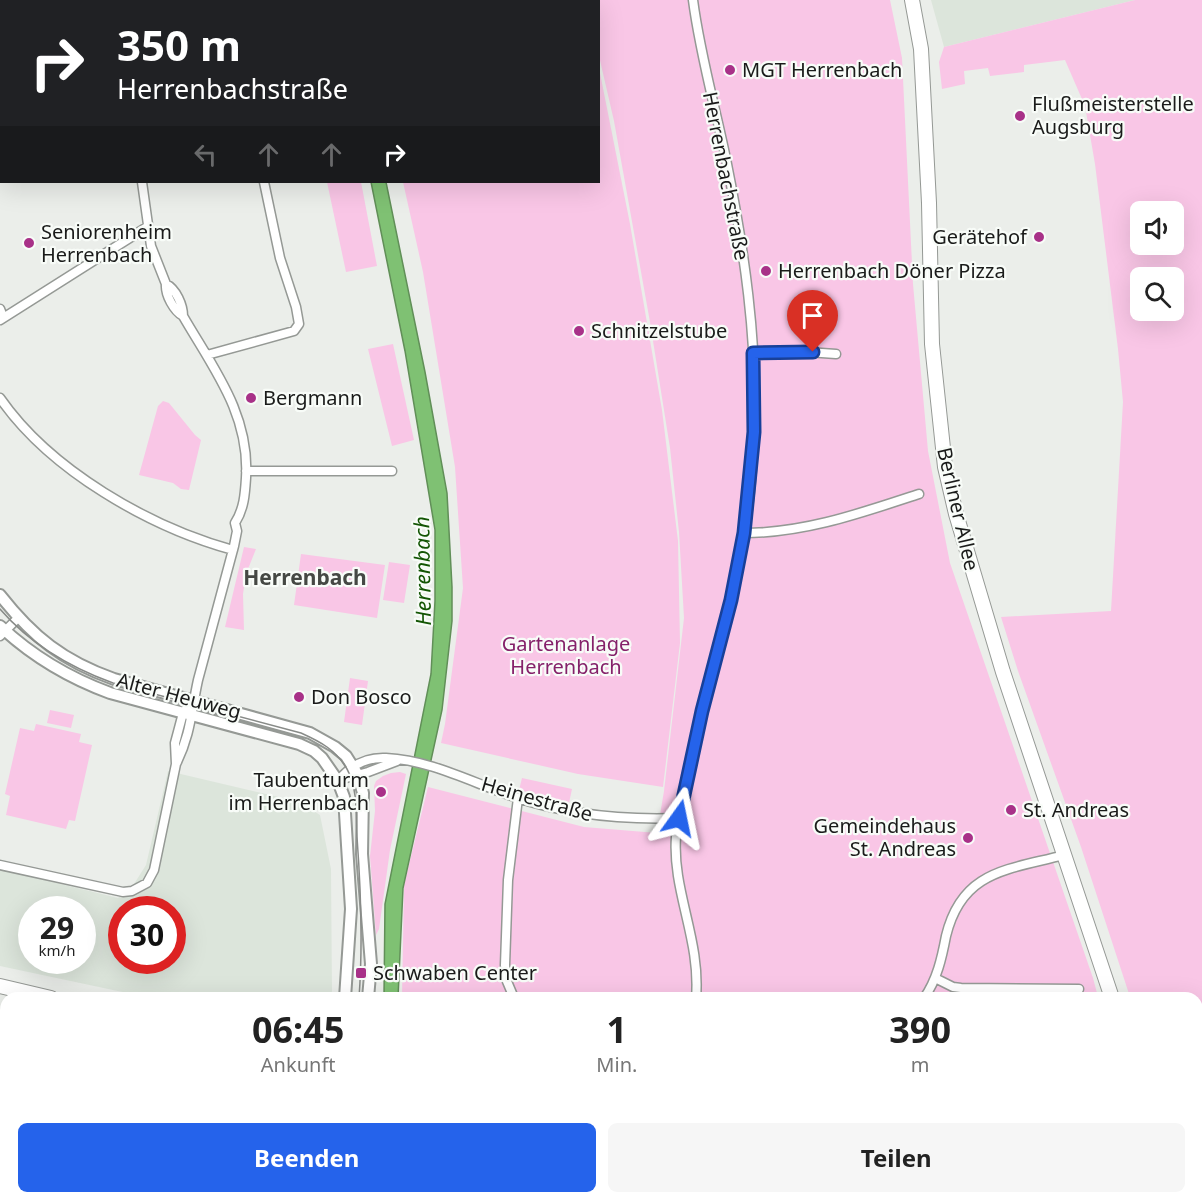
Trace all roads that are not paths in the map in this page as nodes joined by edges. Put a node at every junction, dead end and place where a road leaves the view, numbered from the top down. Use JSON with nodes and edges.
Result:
{"nodes":[{"id":1,"x":693,"y":0,"type":"edge"},
{"id":2,"x":912,"y":0,"type":"edge"},
{"id":3,"x":142,"y":183,"type":"edge"},
{"id":4,"x":264,"y":183,"type":"edge"},
{"id":5,"x":147,"y":227,"type":"junction"},
{"id":6,"x":1,"y":315,"type":"edge"},
{"id":7,"x":753,"y":353,"type":"junction"},
{"id":8,"x":836,"y":354,"type":"dead end"},
{"id":9,"x":207,"y":355,"type":"junction"},
{"id":10,"x":0,"y":398,"type":"edge"},
{"id":11,"x":246,"y":471,"type":"junction"},
{"id":12,"x":392,"y":471,"type":"dead end"},
{"id":13,"x":919,"y":494,"type":"dead end"},
{"id":14,"x":744,"y":533,"type":"junction"},
{"id":15,"x":233,"y":550,"type":"junction"},
{"id":16,"x":0,"y":595,"type":"edge"},
{"id":17,"x":18,"y":618,"type":"junction"},
{"id":18,"x":2,"y":631,"type":"edge"},
{"id":19,"x":194,"y":700,"type":"junction"},
{"id":20,"x":188,"y":714,"type":"junction"},
{"id":21,"x":357,"y":775,"type":"junction"},
{"id":22,"x":338,"y":781,"type":"junction"},
{"id":23,"x":343,"y":792,"type":"junction"},
{"id":24,"x":518,"y":798,"type":"junction"},
{"id":25,"x":679,"y":818,"type":"junction"},
{"id":26,"x":1064,"y":855,"type":"junction"},
{"id":27,"x":0,"y":865,"type":"edge"},
{"id":28,"x":935,"y":978,"type":"junction"},
{"id":29,"x":0,"y":986,"type":"edge"},
{"id":30,"x":1079,"y":989,"type":"dead end"},
{"id":31,"x":26,"y":992,"type":"edge"},
{"id":32,"x":345,"y":992,"type":"edge"},
{"id":33,"x":369,"y":992,"type":"edge"},
{"id":34,"x":511,"y":992,"type":"edge"},
{"id":35,"x":696,"y":992,"type":"edge"},
{"id":36,"x":927,"y":992,"type":"edge"},
{"id":37,"x":1110,"y":992,"type":"edge"}],
"edges":[{"from":1,"to":7,"type":"street","name":"Herrenbachstraße"},
{"from":2,"to":26,"type":"main road","name":"Berliner Allee"},
{"from":3,"to":5,"type":"street"},
{"from":4,"to":9,"type":"street"},
{"from":5,"to":6,"type":"street"},
{"from":5,"to":9,"type":"street"},
{"from":7,"to":8,"type":"street"},
{"from":7,"to":14,"type":"street","name":"Herrenbachstraße"},
{"from":9,"to":11,"type":"street"},
{"from":10,"to":15,"type":"street"},
{"from":11,"to":12,"type":"street"},
{"from":11,"to":15,"type":"street"},
{"from":13,"to":14,"type":"street"},
{"from":14,"to":25,"type":"street","name":"Herrenbachstraße"},
{"from":15,"to":19,"type":"street"},
{"from":16,"to":17,"type":"street","name":"Alter Heuweg"},
{"from":17,"to":18,"type":"street"},
{"from":17,"to":19,"type":"street","name":"Alter Heuweg"},
{"from":18,"to":20,"type":"street","name":"Alter Heuweg"},
{"from":19,"to":20,"type":"street"},
{"from":19,"to":21,"type":"street","name":"Alter Heuweg"},
{"from":20,"to":22,"type":"street","name":"Alter Heuweg"},
{"from":20,"to":27,"type":"street"},
{"from":21,"to":22,"type":"street","name":"Heinestraße"},
{"from":21,"to":23,"type":"street"},
{"from":21,"to":24,"type":"street","name":"Heinestraße"},
{"from":21,"to":33,"type":"street"},
{"from":22,"to":23,"type":"street","name":"Alter Heuweg"},
{"from":23,"to":32,"type":"street","name":"Alter Heuweg"},
{"from":24,"to":25,"type":"street","name":"Heinestraße"},
{"from":24,"to":34,"type":"street"},
{"from":25,"to":35,"type":"street","name":"Herrenbachstraße"},
{"from":26,"to":28,"type":"street"},
{"from":26,"to":37,"type":"main road","name":"Berliner Allee"},
{"from":28,"to":30,"type":"street"},
{"from":28,"to":36,"type":"street"},
{"from":29,"to":31,"type":"main road"}]}
